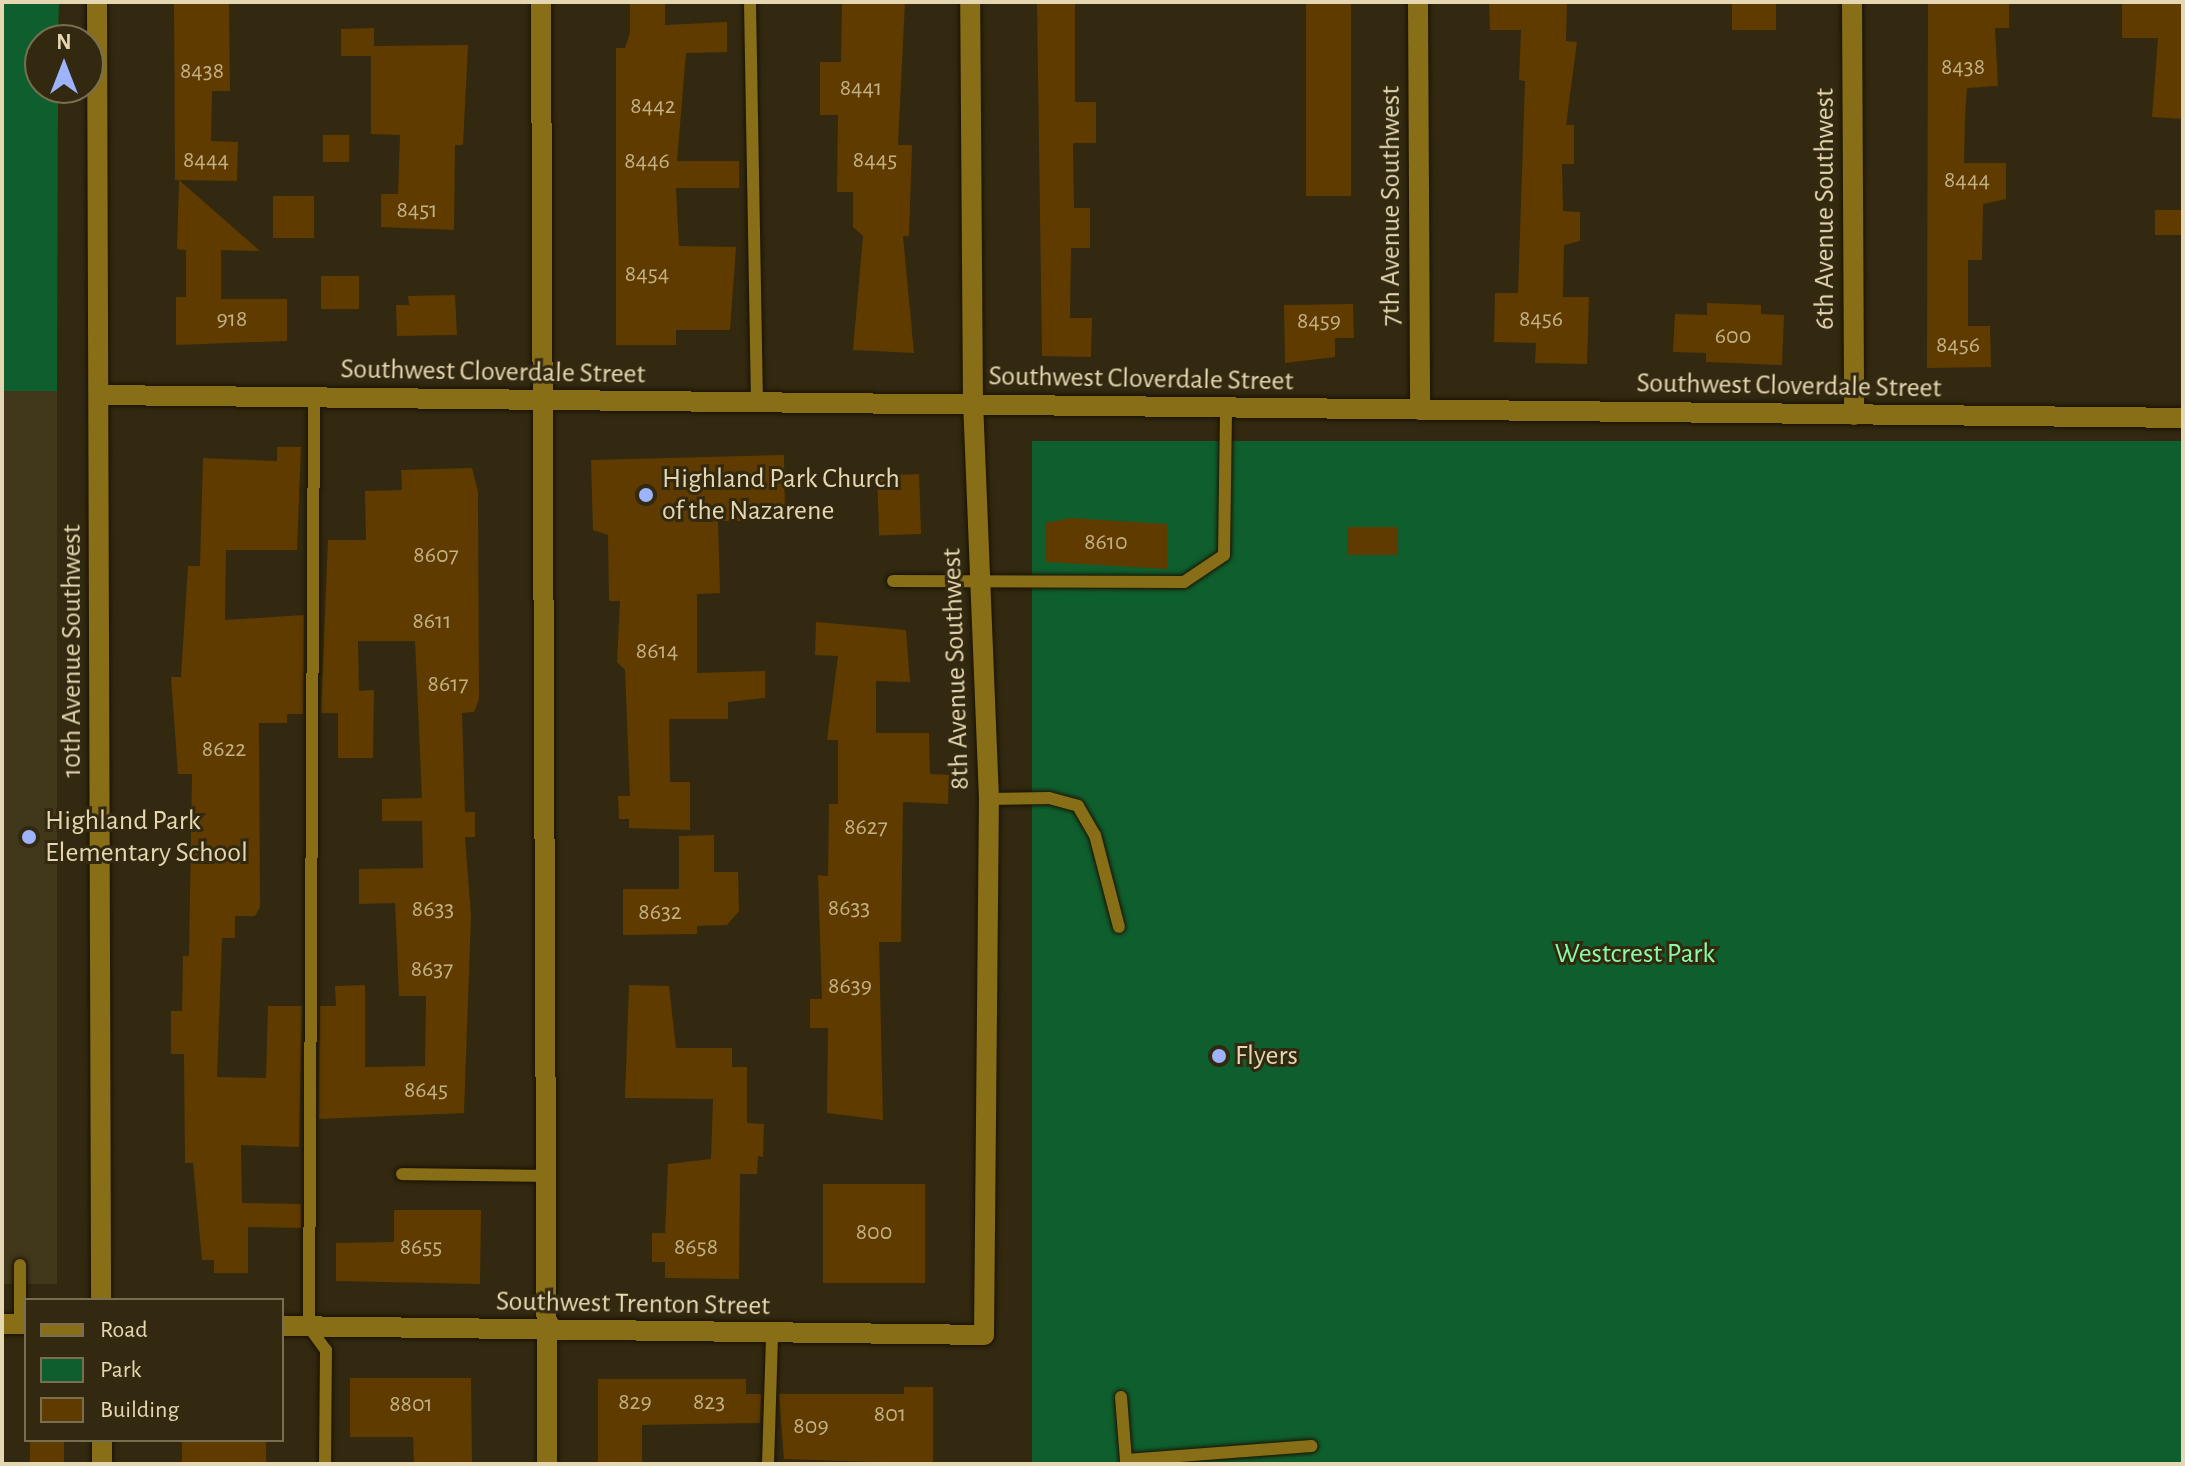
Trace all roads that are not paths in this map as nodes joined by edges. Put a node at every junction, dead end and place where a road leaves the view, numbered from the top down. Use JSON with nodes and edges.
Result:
{"nodes":[{"id":1,"x":97,"y":2,"type":"edge"},
{"id":2,"x":541,"y":2,"type":"edge"},
{"id":3,"x":750,"y":2,"type":"edge"},
{"id":4,"x":970,"y":2,"type":"edge"},
{"id":5,"x":1418,"y":2,"type":"edge"},
{"id":6,"x":1852,"y":2,"type":"edge"},
{"id":7,"x":99,"y":395,"type":"junction"},
{"id":8,"x":314,"y":398,"type":"junction"},
{"id":9,"x":544,"y":400,"type":"junction"},
{"id":10,"x":757,"y":402,"type":"junction"},
{"id":11,"x":973,"y":405,"type":"junction"},
{"id":12,"x":1226,"y":408,"type":"junction"},
{"id":13,"x":1420,"y":410,"type":"junction"},
{"id":14,"x":1854,"y":415,"type":"junction"},
{"id":15,"x":2183,"y":418,"type":"edge"},
{"id":16,"x":981,"y":580,"type":"junction"},
{"id":17,"x":893,"y":581,"type":"dead end"},
{"id":18,"x":989,"y":799,"type":"junction"},
{"id":19,"x":1119,"y":927,"type":"dead end"},
{"id":20,"x":402,"y":1174,"type":"dead end"},
{"id":21,"x":546,"y":1176,"type":"junction"},
{"id":22,"x":20,"y":1265,"type":"dead end"},
{"id":23,"x":101,"y":1298,"type":"edge"},
{"id":24,"x":16,"y":1324,"type":"edge"},
{"id":25,"x":284,"y":1326,"type":"edge"},
{"id":26,"x":309,"y":1327,"type":"junction"},
{"id":27,"x":546,"y":1332,"type":"junction"},
{"id":28,"x":772,"y":1334,"type":"junction"},
{"id":29,"x":984,"y":1335,"type":"joint"},
{"id":30,"x":1121,"y":1397,"type":"dead end"},
{"id":31,"x":102,"y":1442,"type":"edge"},
{"id":32,"x":1311,"y":1446,"type":"dead end"},
{"id":33,"x":102,"y":1464,"type":"edge"},
{"id":34,"x":325,"y":1464,"type":"edge"},
{"id":35,"x":547,"y":1464,"type":"edge"},
{"id":36,"x":768,"y":1464,"type":"edge"}],
"edges":[{"from":1,"to":7,"type":"street","name":"10th Avenue Southwest"},
{"from":2,"to":9,"type":"street"},
{"from":3,"to":10,"type":"lane"},
{"from":4,"to":11,"type":"street","name":"8th Avenue Southwest"},
{"from":5,"to":13,"type":"street","name":"7th Avenue Southwest"},
{"from":6,"to":14,"type":"street","name":"6th Avenue Southwest"},
{"from":7,"to":8,"type":"street","name":"Southwest Cloverdale Street"},
{"from":7,"to":23,"type":"street","name":"10th Avenue Southwest"},
{"from":8,"to":9,"type":"street","name":"Southwest Cloverdale Street"},
{"from":8,"to":26,"type":"lane"},
{"from":9,"to":10,"type":"street","name":"Southwest Cloverdale Street"},
{"from":9,"to":21,"type":"street"},
{"from":10,"to":11,"type":"street","name":"Southwest Cloverdale Street"},
{"from":11,"to":12,"type":"street","name":"Southwest Cloverdale Street"},
{"from":11,"to":16,"type":"street","name":"8th Avenue Southwest"},
{"from":12,"to":13,"type":"street","name":"Southwest Cloverdale Street"},
{"from":12,"to":16,"type":"lane"},
{"from":13,"to":14,"type":"street","name":"Southwest Cloverdale Street"},
{"from":14,"to":15,"type":"street","name":"Southwest Cloverdale Street"},
{"from":16,"to":17,"type":"lane"},
{"from":16,"to":18,"type":"street","name":"8th Avenue Southwest"},
{"from":18,"to":19,"type":"lane"},
{"from":18,"to":29,"type":"street","name":"8th Avenue Southwest"},
{"from":20,"to":21,"type":"lane"},
{"from":21,"to":27,"type":"street"},
{"from":22,"to":24,"type":"lane"},
{"from":25,"to":26,"type":"street","name":"Southwest Trenton Street"},
{"from":26,"to":27,"type":"street","name":"Southwest Trenton Street"},
{"from":26,"to":34,"type":"lane"},
{"from":27,"to":28,"type":"street","name":"Southwest Trenton Street"},
{"from":27,"to":35,"type":"street"},
{"from":28,"to":29,"type":"street","name":"Southwest Trenton Street"},
{"from":28,"to":36,"type":"lane"},
{"from":30,"to":32,"type":"lane"},
{"from":31,"to":33,"type":"street"}]}
